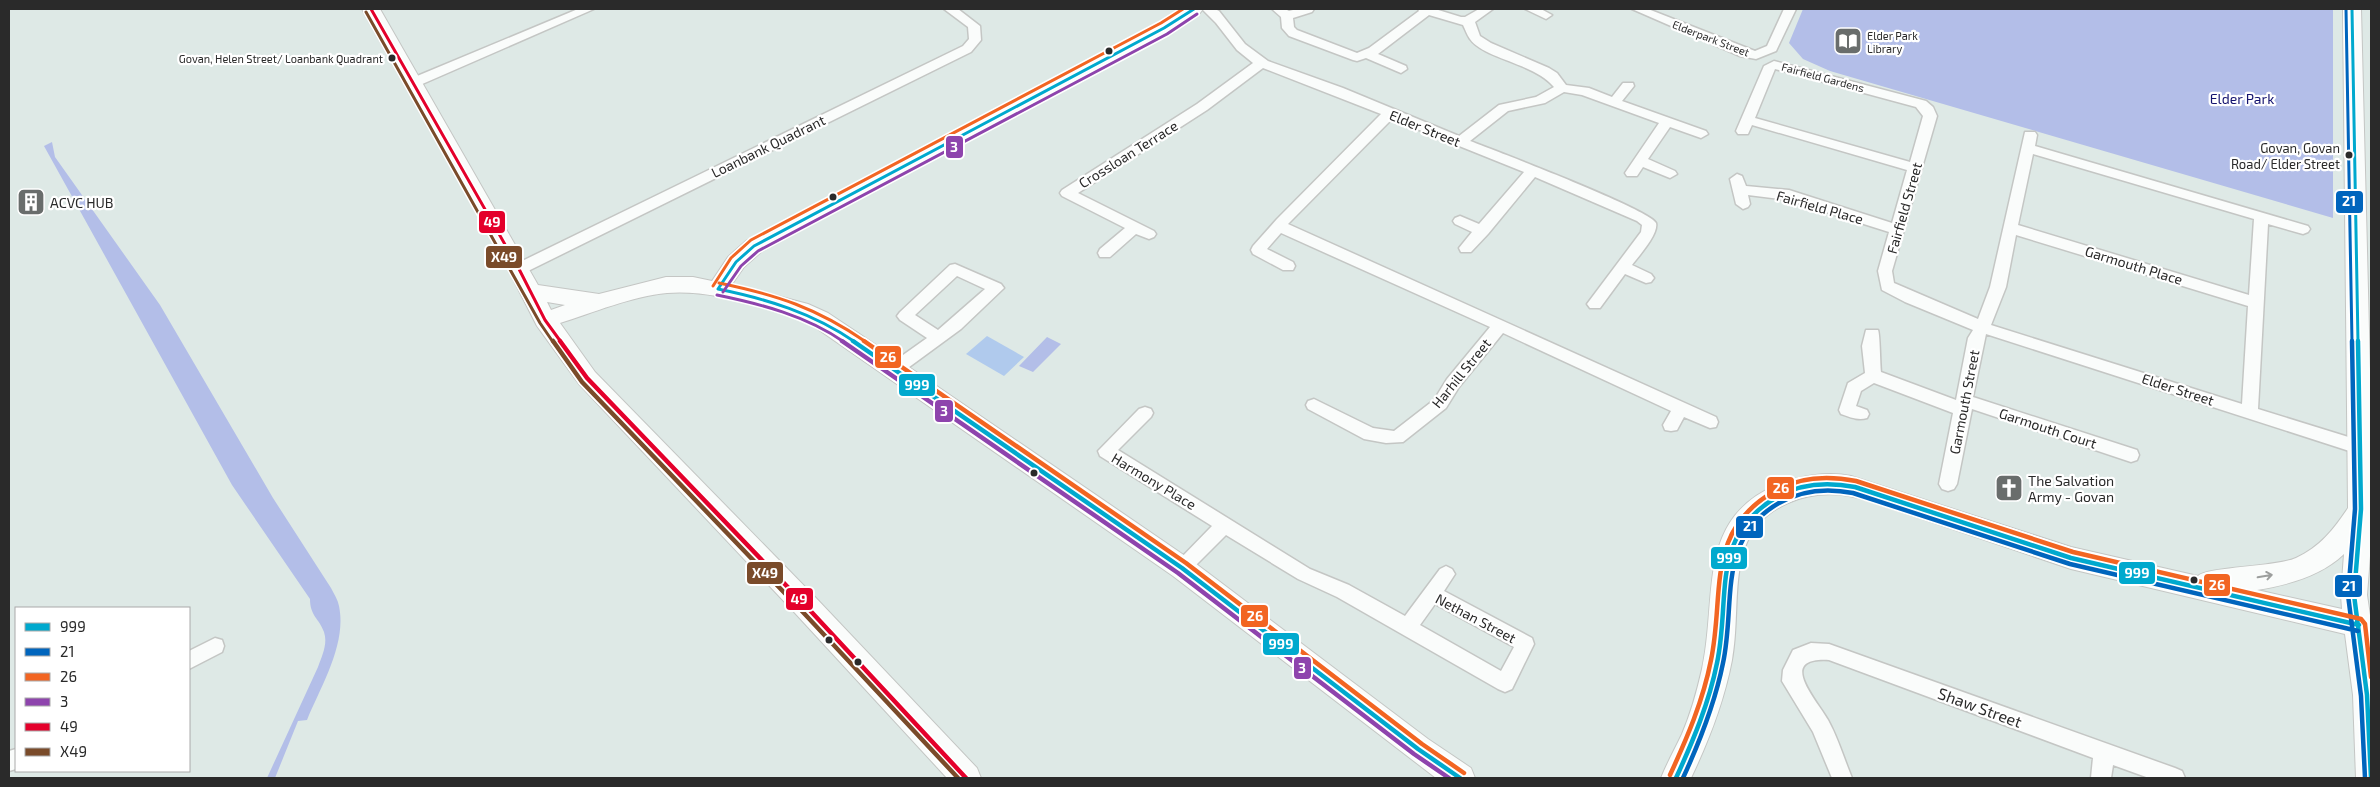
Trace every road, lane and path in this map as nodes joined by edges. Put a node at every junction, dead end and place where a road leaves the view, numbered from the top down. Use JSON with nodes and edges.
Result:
{"nodes":[{"id":1,"x":371,"y":9,"type":"edge"},
{"id":2,"x":588,"y":9,"type":"edge"},
{"id":3,"x":950,"y":9,"type":"edge"},
{"id":4,"x":1194,"y":9,"type":"edge"},
{"id":5,"x":1208,"y":9,"type":"edge"},
{"id":6,"x":1308,"y":9,"type":"edge"},
{"id":7,"x":1487,"y":9,"type":"edge"},
{"id":8,"x":1531,"y":9,"type":"edge"},
{"id":9,"x":1638,"y":9,"type":"edge"},
{"id":10,"x":1790,"y":9,"type":"edge"},
{"id":11,"x":2352,"y":9,"type":"edge"},
{"id":12,"x":1426,"y":10,"type":"edge"},
{"id":13,"x":1282,"y":13,"type":"edge"},
{"id":14,"x":1546,"y":16,"type":"dead end"},
{"id":15,"x":1468,"y":21,"type":"junction"},
{"id":16,"x":1368,"y":54,"type":"junction"},
{"id":17,"x":1262,"y":62,"type":"junction"},
{"id":18,"x":1401,"y":68,"type":"dead end"},
{"id":19,"x":415,"y":82,"type":"junction"},
{"id":20,"x":1628,"y":86,"type":"dead end"},
{"id":21,"x":1562,"y":88,"type":"junction"},
{"id":22,"x":1614,"y":102,"type":"junction"},
{"id":23,"x":1928,"y":110,"type":"joint"},
{"id":24,"x":1389,"y":114,"type":"junction"},
{"id":25,"x":1666,"y":123,"type":"junction"},
{"id":26,"x":1701,"y":134,"type":"dead end"},
{"id":27,"x":1460,"y":142,"type":"junction"},
{"id":28,"x":1642,"y":161,"type":"junction"},
{"id":29,"x":1915,"y":168,"type":"junction"},
{"id":30,"x":1533,"y":172,"type":"junction"},
{"id":31,"x":1632,"y":173,"type":"dead end"},
{"id":32,"x":1670,"y":174,"type":"dead end"},
{"id":33,"x":1740,"y":191,"type":"dead end"},
{"id":34,"x":2261,"y":216,"type":"junction"},
{"id":35,"x":1460,"y":221,"type":"dead end"},
{"id":36,"x":1279,"y":226,"type":"junction"},
{"id":37,"x":1135,"y":227,"type":"junction"},
{"id":38,"x":2011,"y":228,"type":"junction"},
{"id":39,"x":2303,"y":229,"type":"dead end"},
{"id":40,"x":1898,"y":230,"type":"junction"},
{"id":41,"x":1483,"y":231,"type":"junction"},
{"id":42,"x":1149,"y":234,"type":"dead end"},
{"id":43,"x":1466,"y":248,"type":"dead end"},
{"id":44,"x":1105,"y":253,"type":"dead end"},
{"id":45,"x":1288,"y":266,"type":"dead end"},
{"id":46,"x":1622,"y":268,"type":"junction"},
{"id":47,"x":519,"y":269,"type":"junction"},
{"id":48,"x":1646,"y":278,"type":"dead end"},
{"id":49,"x":718,"y":289,"type":"junction"},
{"id":50,"x":529,"y":291,"type":"junction"},
{"id":51,"x":609,"y":298,"type":"junction"},
{"id":52,"x":2257,"y":303,"type":"junction"},
{"id":53,"x":1595,"y":304,"type":"dead end"},
{"id":54,"x":545,"y":320,"type":"junction"},
{"id":55,"x":1500,"y":325,"type":"junction"},
{"id":56,"x":1984,"y":328,"type":"junction"},
{"id":57,"x":1872,"y":334,"type":"dead end"},
{"id":58,"x":938,"y":337,"type":"junction"},
{"id":59,"x":895,"y":369,"type":"junction"},
{"id":60,"x":1873,"y":376,"type":"junction"},
{"id":61,"x":1314,"y":405,"type":"dead end"},
{"id":62,"x":1965,"y":406,"type":"junction"},
{"id":63,"x":1681,"y":409,"type":"junction"},
{"id":64,"x":1145,"y":412,"type":"dead end"},
{"id":65,"x":2250,"y":412,"type":"junction"},
{"id":66,"x":1861,"y":414,"type":"dead end"},
{"id":67,"x":1710,"y":422,"type":"dead end"},
{"id":68,"x":1671,"y":425,"type":"dead end"},
{"id":69,"x":2365,"y":448,"type":"edge"},
{"id":70,"x":2130,"y":455,"type":"dead end"},
{"id":71,"x":1948,"y":484,"type":"dead end"},
{"id":72,"x":2362,"y":509,"type":"junction"},
{"id":73,"x":1225,"y":524,"type":"junction"},
{"id":74,"x":1182,"y":568,"type":"junction"},
{"id":75,"x":1304,"y":574,"type":"joint"},
{"id":76,"x":1446,"y":574,"type":"dead end"},
{"id":77,"x":2182,"y":584,"type":"junction"},
{"id":78,"x":1432,"y":593,"type":"junction"},
{"id":79,"x":2359,"y":625,"type":"junction"},
{"id":80,"x":1408,"y":627,"type":"junction"},
{"id":81,"x":215,"y":646,"type":"dead end"},
{"id":82,"x":190,"y":660,"type":"edge"},
{"id":83,"x":2369,"y":696,"type":"edge"},
{"id":84,"x":2104,"y":752,"type":"junction"},
{"id":85,"x":1461,"y":777,"type":"edge"},
{"id":86,"x":966,"y":778,"type":"edge"},
{"id":87,"x":1676,"y":778,"type":"edge"},
{"id":88,"x":1842,"y":778,"type":"edge"},
{"id":89,"x":2101,"y":778,"type":"edge"},
{"id":90,"x":2175,"y":778,"type":"edge"},
{"id":91,"x":2371,"y":778,"type":"edge"}],
"edges":[{"from":1,"to":19,"type":"street"},
{"from":2,"to":19,"type":"street"},
{"from":3,"to":47,"type":"street","name":"Loanbank Quadrant"},
{"from":4,"to":49,"type":"street"},
{"from":5,"to":17,"type":"street","name":"Elder Street"},
{"from":6,"to":13,"type":"street"},
{"from":7,"to":15,"type":"street"},
{"from":8,"to":14,"type":"street"},
{"from":9,"to":10,"type":"street","name":"Elderpark Street"},
{"from":11,"to":69,"type":"street"},
{"from":12,"to":15,"type":"street"},
{"from":12,"to":16,"type":"street"},
{"from":13,"to":16,"type":"street"},
{"from":15,"to":21,"type":"street"},
{"from":16,"to":18,"type":"street"},
{"from":17,"to":24,"type":"street","name":"Elder Street"},
{"from":17,"to":37,"type":"street","name":"Crossloan Terrace"},
{"from":19,"to":47,"type":"street"},
{"from":20,"to":22,"type":"street"},
{"from":21,"to":22,"type":"street"},
{"from":21,"to":27,"type":"street"},
{"from":22,"to":25,"type":"street"},
{"from":23,"to":29,"type":"street","name":"Fairfield Street"},
{"from":23,"to":29,"type":"street","name":"Fairfield Gardens"},
{"from":24,"to":27,"type":"street","name":"Elder Street"},
{"from":24,"to":36,"type":"street"},
{"from":25,"to":26,"type":"street"},
{"from":25,"to":28,"type":"street"},
{"from":27,"to":30,"type":"street","name":"Elder Street"},
{"from":28,"to":31,"type":"street"},
{"from":28,"to":32,"type":"street"},
{"from":29,"to":40,"type":"street","name":"Fairfield Street"},
{"from":30,"to":41,"type":"street"},
{"from":30,"to":46,"type":"street","name":"Elder Street"},
{"from":33,"to":40,"type":"street","name":"Fairfield Place"},
{"from":34,"to":38,"type":"street","name":"Garmouth Street"},
{"from":34,"to":39,"type":"street","name":"Garmouth Street"},
{"from":34,"to":52,"type":"street"},
{"from":35,"to":41,"type":"street"},
{"from":36,"to":45,"type":"street"},
{"from":36,"to":55,"type":"street","name":"Harhill Street"},
{"from":37,"to":42,"type":"street","name":"Crossloan Terrace"},
{"from":37,"to":44,"type":"street"},
{"from":38,"to":52,"type":"street","name":"Garmouth Place"},
{"from":38,"to":56,"type":"street","name":"Garmouth Street"},
{"from":40,"to":56,"type":"street","name":"Fairfield Street"},
{"from":41,"to":43,"type":"street"},
{"from":46,"to":48,"type":"street"},
{"from":46,"to":53,"type":"street"},
{"from":47,"to":50,"type":"street"},
{"from":49,"to":51,"type":"street"},
{"from":49,"to":59,"type":"street"},
{"from":50,"to":51,"type":"street"},
{"from":50,"to":54,"type":"street"},
{"from":51,"to":54,"type":"street"},
{"from":52,"to":65,"type":"street"},
{"from":54,"to":86,"type":"street"},
{"from":55,"to":61,"type":"street","name":"Harhill Street"},
{"from":55,"to":63,"type":"street","name":"Harhill Street"},
{"from":56,"to":62,"type":"street","name":"Garmouth Street"},
{"from":56,"to":65,"type":"street","name":"Elder Street"},
{"from":57,"to":60,"type":"street"},
{"from":58,"to":58,"type":"street"},
{"from":58,"to":59,"type":"street"},
{"from":59,"to":74,"type":"street"},
{"from":60,"to":62,"type":"street","name":"Garmouth Court"},
{"from":60,"to":66,"type":"street"},
{"from":62,"to":70,"type":"street","name":"Garmouth Court"},
{"from":62,"to":71,"type":"street","name":"Garmouth Street"},
{"from":63,"to":67,"type":"street","name":"Harhill Street"},
{"from":63,"to":68,"type":"street"},
{"from":64,"to":73,"type":"street","name":"Harmony Place"},
{"from":65,"to":69,"type":"street","name":"Elder Street"},
{"from":69,"to":72,"type":"street"},
{"from":77,"to":72,"type":"street","one_way":true},
{"from":72,"to":79,"type":"street"},
{"from":73,"to":74,"type":"street"},
{"from":73,"to":75,"type":"street","name":"Harmony Place"},
{"from":74,"to":85,"type":"street"},
{"from":75,"to":80,"type":"street","name":"Nethan Street"},
{"from":76,"to":78,"type":"street"},
{"from":77,"to":79,"type":"street"},
{"from":77,"to":87,"type":"street"},
{"from":78,"to":80,"type":"street","name":"Nethan Street"},
{"from":78,"to":80,"type":"street","name":"Nethan Street"},
{"from":79,"to":83,"type":"street"},
{"from":81,"to":82,"type":"street"},
{"from":83,"to":91,"type":"street"},
{"from":84,"to":88,"type":"street","name":"Shaw Street"},
{"from":84,"to":89,"type":"street"},
{"from":84,"to":90,"type":"street","name":"Shaw Street"}]}
